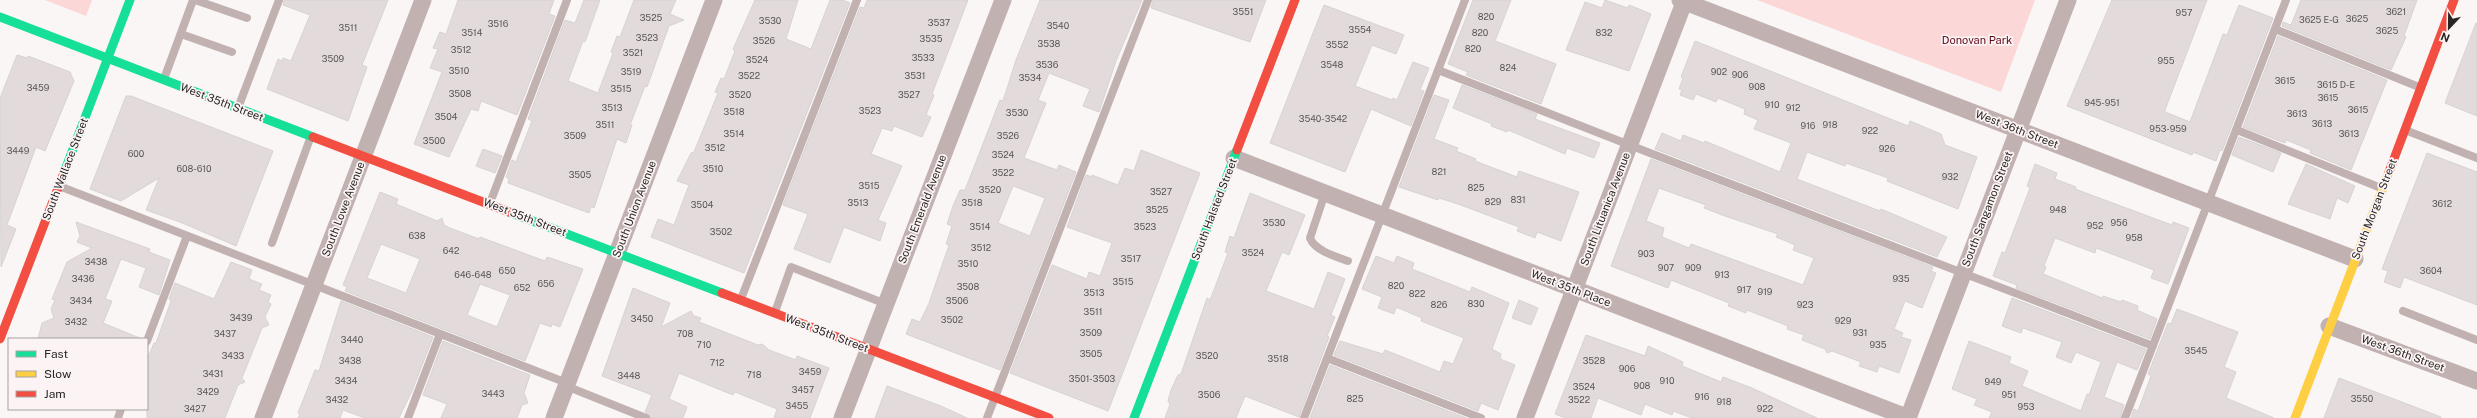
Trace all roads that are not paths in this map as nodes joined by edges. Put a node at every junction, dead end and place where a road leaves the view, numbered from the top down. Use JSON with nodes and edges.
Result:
{"nodes":[{"id":1,"x":130,"y":0,"type":"edge"},
{"id":2,"x":194,"y":0,"type":"edge"},
{"id":3,"x":279,"y":0,"type":"edge"},
{"id":4,"x":423,"y":0,"type":"edge"},
{"id":5,"x":568,"y":0,"type":"edge"},
{"id":6,"x":714,"y":0,"type":"edge"},
{"id":7,"x":857,"y":0,"type":"edge"},
{"id":8,"x":1003,"y":0,"type":"edge"},
{"id":9,"x":1148,"y":0,"type":"edge"},
{"id":10,"x":1295,"y":0,"type":"edge"},
{"id":11,"x":1465,"y":0,"type":"edge"},
{"id":12,"x":2068,"y":0,"type":"edge"},
{"id":13,"x":2286,"y":0,"type":"edge"},
{"id":14,"x":2454,"y":0,"type":"edge"},
{"id":15,"x":1683,"y":1,"type":"edge"},
{"id":16,"x":0,"y":17,"type":"edge"},
{"id":17,"x":247,"y":18,"type":"dead end"},
{"id":18,"x":2275,"y":30,"type":"junction"},
{"id":19,"x":181,"y":34,"type":"junction"},
{"id":20,"x":232,"y":52,"type":"dead end"},
{"id":21,"x":108,"y":58,"type":"junction"},
{"id":22,"x":1438,"y":70,"type":"junction"},
{"id":23,"x":164,"y":80,"type":"junction"},
{"id":24,"x":2420,"y":87,"type":"junction"},
{"id":25,"x":238,"y":108,"type":"junction"},
{"id":26,"x":2018,"y":130,"type":"junction"},
{"id":27,"x":2237,"y":130,"type":"junction"},
{"id":28,"x":2404,"y":130,"type":"junction"},
{"id":29,"x":312,"y":136,"type":"junction"},
{"id":30,"x":1629,"y":145,"type":"junction"},
{"id":31,"x":363,"y":155,"type":"junction"},
{"id":32,"x":1234,"y":158,"type":"junction"},
{"id":33,"x":2477,"y":158,"type":"edge"},
{"id":34,"x":59,"y":186,"type":"junction"},
{"id":35,"x":2382,"y":188,"type":"junction"},
{"id":36,"x":1326,"y":193,"type":"junction"},
{"id":37,"x":2209,"y":202,"type":"junction"},
{"id":38,"x":490,"y":204,"type":"junction"},
{"id":39,"x":1382,"y":215,"type":"junction"},
{"id":40,"x":187,"y":236,"type":"junction"},
{"id":41,"x":272,"y":242,"type":"dead end"},
{"id":42,"x":617,"y":252,"type":"junction"},
{"id":43,"x":2355,"y":259,"type":"junction"},
{"id":44,"x":1348,"y":261,"type":"dead end"},
{"id":45,"x":1963,"y":272,"type":"junction"},
{"id":46,"x":314,"y":285,"type":"junction"},
{"id":47,"x":1574,"y":289,"type":"junction"},
{"id":48,"x":741,"y":300,"type":"junction"},
{"id":49,"x":886,"y":304,"type":"junction"},
{"id":50,"x":2403,"y":311,"type":"dead end"},
{"id":51,"x":775,"y":313,"type":"junction"},
{"id":52,"x":2330,"y":326,"type":"junction"},
{"id":53,"x":440,"y":334,"type":"junction"},
{"id":54,"x":148,"y":338,"type":"edge"},
{"id":55,"x":0,"y":339,"type":"edge"},
{"id":56,"x":2477,"y":340,"type":"edge"},
{"id":57,"x":2153,"y":346,"type":"junction"},
{"id":58,"x":869,"y":349,"type":"junction"},
{"id":59,"x":1327,"y":358,"type":"junction"},
{"id":60,"x":2477,"y":381,"type":"edge"},
{"id":61,"x":567,"y":385,"type":"junction"},
{"id":62,"x":995,"y":397,"type":"junction"},
{"id":63,"x":263,"y":418,"type":"edge"},
{"id":64,"x":408,"y":418,"type":"edge"},
{"id":65,"x":554,"y":418,"type":"edge"},
{"id":66,"x":646,"y":418,"type":"edge"},
{"id":67,"x":842,"y":418,"type":"edge"},
{"id":68,"x":987,"y":418,"type":"edge"},
{"id":69,"x":1050,"y":418,"type":"edge"},
{"id":70,"x":1134,"y":418,"type":"edge"},
{"id":71,"x":1304,"y":418,"type":"edge"},
{"id":72,"x":1481,"y":418,"type":"edge"},
{"id":73,"x":1524,"y":418,"type":"edge"},
{"id":74,"x":1908,"y":418,"type":"edge"},
{"id":75,"x":2125,"y":418,"type":"edge"},
{"id":76,"x":2294,"y":418,"type":"edge"}],
"edges":[{"from":1,"to":21,"type":"main road","name":"South Wallace Street"},
{"from":2,"to":17,"type":"lane"},
{"from":2,"to":19,"type":"lane"},
{"from":3,"to":25,"type":"lane"},
{"from":4,"to":31,"type":"street","name":"South Lowe Avenue"},
{"from":5,"to":38,"type":"lane"},
{"from":6,"to":42,"type":"street","name":"South Union Avenue"},
{"from":7,"to":48,"type":"lane"},
{"from":8,"to":49,"type":"street","name":"South Emerald Avenue"},
{"from":9,"to":62,"type":"lane"},
{"from":10,"to":32,"type":"main road","name":"South Halsted Street"},
{"from":11,"to":22,"type":"lane"},
{"from":12,"to":26,"type":"street","name":"South Sangamon Street"},
{"from":13,"to":18,"type":"lane"},
{"from":14,"to":24,"type":"main road","name":"South Morgan Street"},
{"from":15,"to":26,"type":"street","name":"West 36th Street"},
{"from":15,"to":30,"type":"street","name":"South Lituanica Avenue"},
{"from":16,"to":21,"type":"main road","name":"West 35th Street"},
{"from":18,"to":24,"type":"lane"},
{"from":18,"to":27,"type":"lane"},
{"from":19,"to":20,"type":"lane"},
{"from":19,"to":23,"type":"lane"},
{"from":21,"to":23,"type":"main road","name":"West 35th Street"},
{"from":21,"to":34,"type":"main road","name":"South Wallace Street"},
{"from":22,"to":30,"type":"lane"},
{"from":22,"to":39,"type":"lane"},
{"from":23,"to":25,"type":"main road","name":"West 35th Street"},
{"from":24,"to":28,"type":"main road","name":"South Morgan Street"},
{"from":25,"to":29,"type":"main road","name":"West 35th Street"},
{"from":26,"to":37,"type":"street","name":"West 36th Street"},
{"from":26,"to":45,"type":"street","name":"South Sangamon Street"},
{"from":27,"to":35,"type":"lane"},
{"from":27,"to":37,"type":"lane"},
{"from":28,"to":33,"type":"lane"},
{"from":28,"to":35,"type":"main road","name":"South Morgan Street"},
{"from":29,"to":31,"type":"main road","name":"West 35th Street"},
{"from":29,"to":41,"type":"lane"},
{"from":30,"to":45,"type":"lane"},
{"from":30,"to":47,"type":"street","name":"South Lituanica Avenue"},
{"from":31,"to":38,"type":"main road","name":"West 35th Street"},
{"from":31,"to":46,"type":"street","name":"South Lowe Avenue"},
{"from":32,"to":36,"type":"street","name":"West 35th Place"},
{"from":32,"to":70,"type":"main road","name":"South Halsted Street"},
{"from":34,"to":40,"type":"lane"},
{"from":34,"to":55,"type":"main road","name":"South Wallace Street"},
{"from":35,"to":43,"type":"main road","name":"South Morgan Street"},
{"from":36,"to":39,"type":"street","name":"West 35th Place"},
{"from":36,"to":44,"type":"lane"},
{"from":37,"to":43,"type":"street","name":"West 36th Street"},
{"from":37,"to":57,"type":"lane"},
{"from":38,"to":42,"type":"main road","name":"West 35th Street"},
{"from":39,"to":47,"type":"street","name":"West 35th Place"},
{"from":39,"to":59,"type":"lane"},
{"from":40,"to":46,"type":"lane"},
{"from":40,"to":54,"type":"lane"},
{"from":42,"to":48,"type":"main road","name":"West 35th Street"},
{"from":42,"to":61,"type":"street","name":"South Union Avenue"},
{"from":43,"to":52,"type":"main road","name":"South Morgan Street"},
{"from":45,"to":57,"type":"lane"},
{"from":45,"to":74,"type":"street","name":"South Sangamon Street"},
{"from":46,"to":53,"type":"lane"},
{"from":46,"to":63,"type":"street","name":"South Lowe Avenue"},
{"from":47,"to":73,"type":"street","name":"South Lituanica Avenue"},
{"from":47,"to":74,"type":"street","name":"West 35th Place"},
{"from":48,"to":51,"type":"main road","name":"West 35th Street"},
{"from":49,"to":51,"type":"lane"},
{"from":49,"to":58,"type":"street","name":"South Emerald Avenue"},
{"from":50,"to":56,"type":"lane"},
{"from":51,"to":58,"type":"main road","name":"West 35th Street"},
{"from":52,"to":60,"type":"street","name":"West 36th Street"},
{"from":52,"to":76,"type":"main road","name":"South Morgan Street"},
{"from":53,"to":61,"type":"lane"},
{"from":53,"to":64,"type":"lane"},
{"from":57,"to":75,"type":"lane"},
{"from":58,"to":62,"type":"main road","name":"West 35th Street"},
{"from":58,"to":67,"type":"street","name":"South Emerald Avenue"},
{"from":59,"to":71,"type":"lane"},
{"from":59,"to":72,"type":"lane"},
{"from":61,"to":65,"type":"street","name":"South Union Avenue"},
{"from":61,"to":66,"type":"lane"},
{"from":62,"to":68,"type":"lane"},
{"from":62,"to":69,"type":"main road","name":"West 35th Street"}]}
